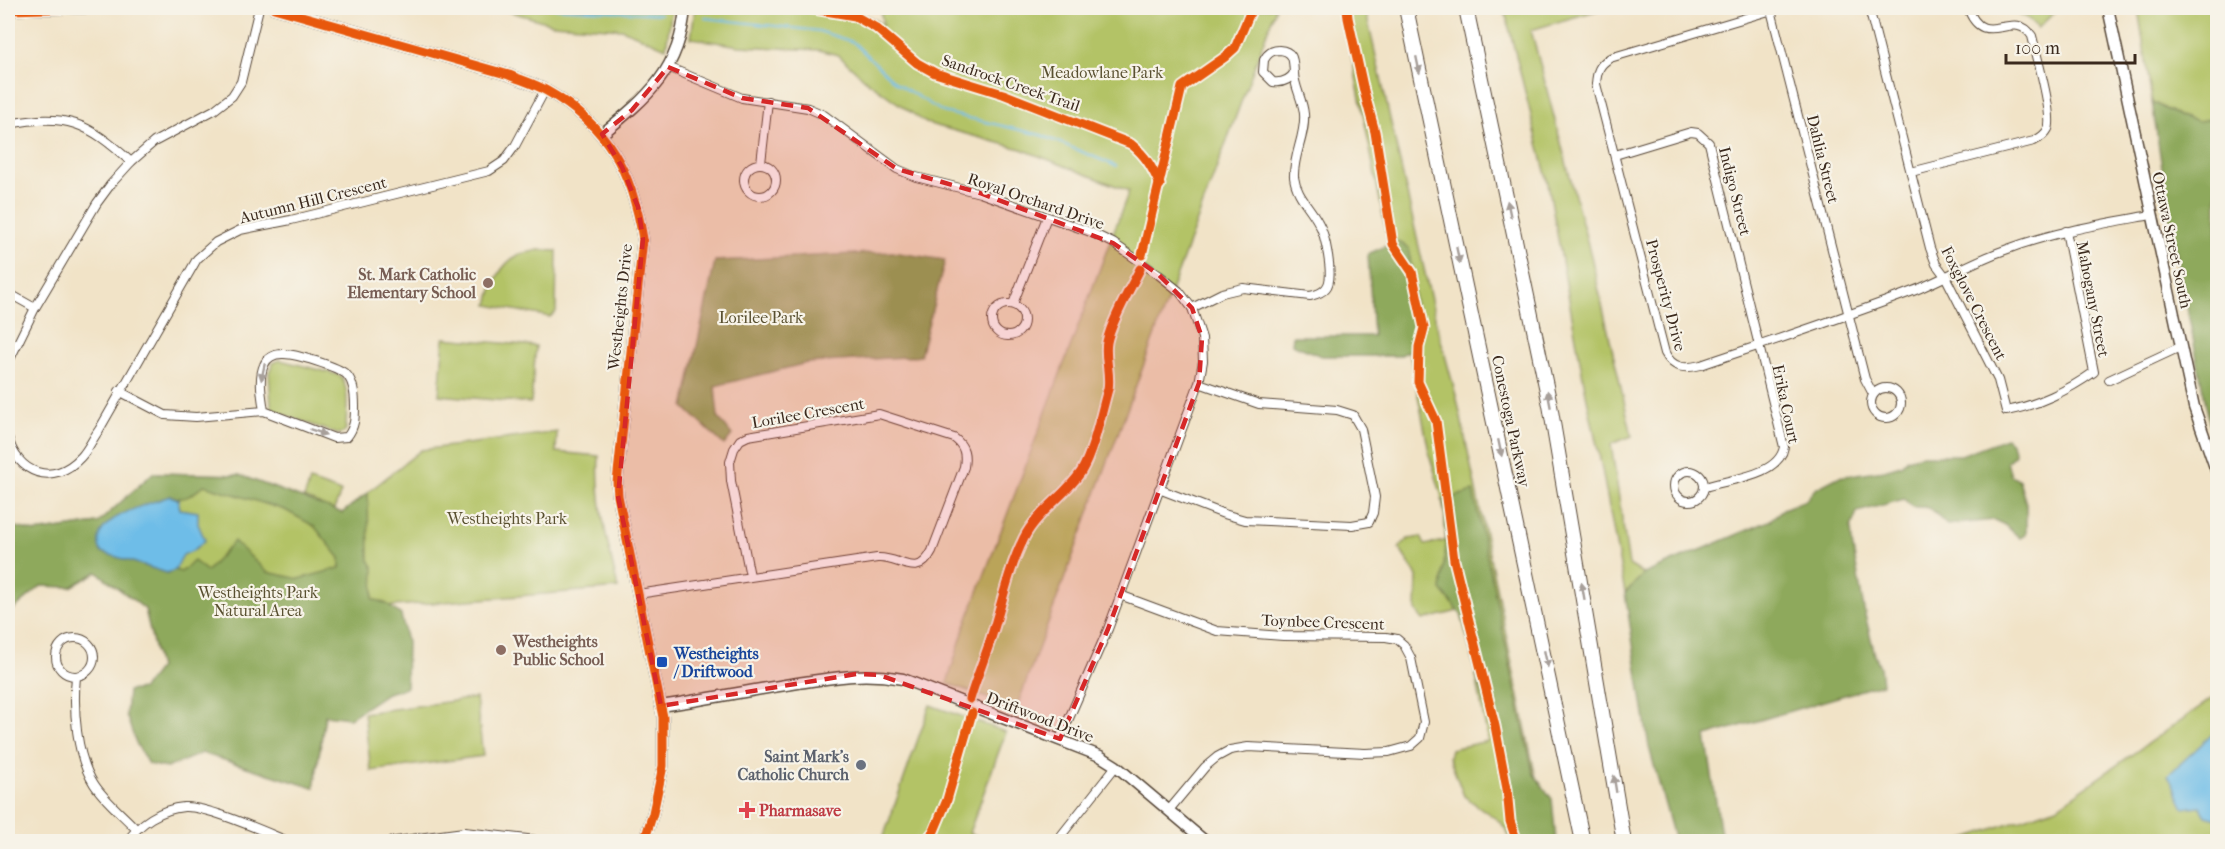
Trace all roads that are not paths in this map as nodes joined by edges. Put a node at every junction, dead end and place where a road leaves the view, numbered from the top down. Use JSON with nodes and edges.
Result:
{"nodes":[{"id":1,"x":84,"y":8,"type":"edge"},
{"id":2,"x":259,"y":8,"type":"edge"},
{"id":3,"x":274,"y":8,"type":"edge"},
{"id":4,"x":685,"y":8,"type":"edge"},
{"id":5,"x":1406,"y":8,"type":"edge"},
{"id":6,"x":1466,"y":8,"type":"edge"},
{"id":7,"x":1869,"y":8,"type":"edge"},
{"id":8,"x":1968,"y":8,"type":"edge"},
{"id":9,"x":2108,"y":8,"type":"edge"},
{"id":10,"x":1775,"y":9,"type":"edge"},
{"id":11,"x":8,"y":10,"type":"edge"},
{"id":12,"x":668,"y":67,"type":"junction"},
{"id":13,"x":1294,"y":73,"type":"junction"},
{"id":14,"x":545,"y":90,"type":"junction"},
{"id":15,"x":768,"y":101,"type":"junction"},
{"id":16,"x":8,"y":124,"type":"edge"},
{"id":17,"x":602,"y":134,"type":"junction"},
{"id":18,"x":1615,"y":155,"type":"junction"},
{"id":19,"x":131,"y":162,"type":"junction"},
{"id":20,"x":761,"y":163,"type":"junction"},
{"id":21,"x":1911,"y":172,"type":"junction"},
{"id":22,"x":2151,"y":215,"type":"junction"},
{"id":23,"x":1047,"y":217,"type":"junction"},
{"id":24,"x":2066,"y":231,"type":"junction"},
{"id":25,"x":8,"y":276,"type":"edge"},
{"id":26,"x":1945,"y":276,"type":"junction"},
{"id":27,"x":9,"y":295,"type":"edge"},
{"id":28,"x":1013,"y":304,"type":"junction"},
{"id":29,"x":35,"y":308,"type":"junction"},
{"id":30,"x":1192,"y":308,"type":"junction"},
{"id":31,"x":1848,"y":315,"type":"junction"},
{"id":32,"x":1759,"y":345,"type":"junction"},
{"id":33,"x":2180,"y":347,"type":"junction"},
{"id":34,"x":8,"y":363,"type":"edge"},
{"id":35,"x":2094,"y":372,"type":"joint"},
{"id":36,"x":2109,"y":380,"type":"dead end"},
{"id":37,"x":1199,"y":383,"type":"junction"},
{"id":38,"x":119,"y":391,"type":"junction"},
{"id":39,"x":1874,"y":394,"type":"dead end"},
{"id":40,"x":264,"y":411,"type":"junction"},
{"id":41,"x":8,"y":436,"type":"edge"},
{"id":42,"x":2217,"y":476,"type":"edge"},
{"id":43,"x":1705,"y":487,"type":"junction"},
{"id":44,"x":1159,"y":489,"type":"junction"},
{"id":45,"x":750,"y":576,"type":"junction"},
{"id":46,"x":638,"y":594,"type":"junction"},
{"id":47,"x":1120,"y":595,"type":"junction"},
{"id":48,"x":76,"y":676,"type":"junction"},
{"id":49,"x":662,"y":706,"type":"junction"},
{"id":50,"x":1060,"y":739,"type":"junction"},
{"id":51,"x":1116,"y":766,"type":"junction"},
{"id":52,"x":1169,"y":810,"type":"junction"},
{"id":53,"x":135,"y":828,"type":"junction"},
{"id":54,"x":127,"y":842,"type":"edge"},
{"id":55,"x":290,"y":842,"type":"edge"},
{"id":56,"x":388,"y":842,"type":"edge"},
{"id":57,"x":554,"y":842,"type":"edge"},
{"id":58,"x":644,"y":842,"type":"edge"},
{"id":59,"x":1056,"y":842,"type":"edge"},
{"id":60,"x":1206,"y":842,"type":"edge"},
{"id":61,"x":1583,"y":842,"type":"edge"},
{"id":62,"x":1624,"y":842,"type":"edge"}],
"edges":[{"from":1,"to":11,"type":"street"},
{"from":2,"to":19,"type":"street"},
{"from":3,"to":14,"type":"street","name":"Westheights Drive"},
{"from":4,"to":12,"type":"street"},
{"from":5,"to":61,"type":"highway","name":"Conestoga Parkway","one_way":true},
{"from":62,"to":6,"type":"highway","one_way":true},
{"from":7,"to":21,"type":"street","name":"Foxglove Crescent"},
{"from":8,"to":21,"type":"street"},
{"from":9,"to":22,"type":"street","name":"Ottawa Street South"},
{"from":10,"to":18,"type":"street","name":"Prosperity Drive"},
{"from":10,"to":31,"type":"street","name":"Dahlia Street"},
{"from":12,"to":15,"type":"street","name":"Royal Orchard Drive"},
{"from":12,"to":17,"type":"street"},
{"from":13,"to":13,"type":"street"},
{"from":13,"to":30,"type":"street"},
{"from":14,"to":17,"type":"street","name":"Westheights Drive"},
{"from":14,"to":38,"type":"street","name":"Autumn Hill Crescent"},
{"from":15,"to":20,"type":"street"},
{"from":15,"to":23,"type":"street","name":"Royal Orchard Drive"},
{"from":16,"to":19,"type":"street"},
{"from":17,"to":46,"type":"street","name":"Westheights Drive"},
{"from":18,"to":32,"type":"street","name":"Prosperity Drive"},
{"from":18,"to":32,"type":"street","name":"Indigo Street"},
{"from":19,"to":29,"type":"street"},
{"from":20,"to":20,"type":"street"},
{"from":21,"to":26,"type":"street","name":"Foxglove Crescent"},
{"from":22,"to":24,"type":"street","name":"Prosperity Drive"},
{"from":22,"to":33,"type":"street","name":"Ottawa Street South"},
{"from":23,"to":28,"type":"street"},
{"from":23,"to":30,"type":"street","name":"Royal Orchard Drive"},
{"from":24,"to":26,"type":"street","name":"Prosperity Drive"},
{"from":24,"to":35,"type":"street","name":"Mahogany Street"},
{"from":25,"to":27,"type":"street"},
{"from":26,"to":31,"type":"street","name":"Prosperity Drive"},
{"from":26,"to":35,"type":"street","name":"Foxglove Crescent"},
{"from":27,"to":29,"type":"street"},
{"from":28,"to":28,"type":"street"},
{"from":29,"to":34,"type":"street"},
{"from":30,"to":37,"type":"street","name":"Royal Orchard Drive"},
{"from":31,"to":32,"type":"street","name":"Prosperity Drive"},
{"from":31,"to":39,"type":"street","name":"Dahlia Street"},
{"from":32,"to":43,"type":"street","name":"Erika Court"},
{"from":33,"to":36,"type":"street"},
{"from":33,"to":42,"type":"street","name":"Ottawa Street South"},
{"from":37,"to":44,"type":"street","name":"Royal Orchard Drive"},
{"from":37,"to":44,"type":"street"},
{"from":38,"to":40,"type":"street"},
{"from":38,"to":41,"type":"street","name":"Autumn Hill Crescent"},
{"from":40,"to":40,"type":"street","one_way":true},
{"from":43,"to":43,"type":"street","name":"Erika Court"},
{"from":44,"to":47,"type":"street","name":"Royal Orchard Drive"},
{"from":45,"to":45,"type":"street","name":"Lorilee Crescent"},
{"from":45,"to":46,"type":"street","name":"Lorilee Crescent"},
{"from":46,"to":49,"type":"street","name":"Westheights Drive"},
{"from":47,"to":50,"type":"street","name":"Royal Orchard Drive"},
{"from":47,"to":52,"type":"street","name":"Toynbee Crescent"},
{"from":48,"to":48,"type":"street"},
{"from":48,"to":53,"type":"street"},
{"from":49,"to":50,"type":"street","name":"Driftwood Drive"},
{"from":49,"to":58,"type":"street","name":"Westheights Drive"},
{"from":50,"to":51,"type":"street","name":"Driftwood Drive"},
{"from":51,"to":52,"type":"street","name":"Driftwood Drive"},
{"from":51,"to":59,"type":"street"},
{"from":52,"to":60,"type":"street","name":"Driftwood Drive"},
{"from":53,"to":54,"type":"street"},
{"from":53,"to":55,"type":"street"},
{"from":56,"to":57,"type":"street"}]}
